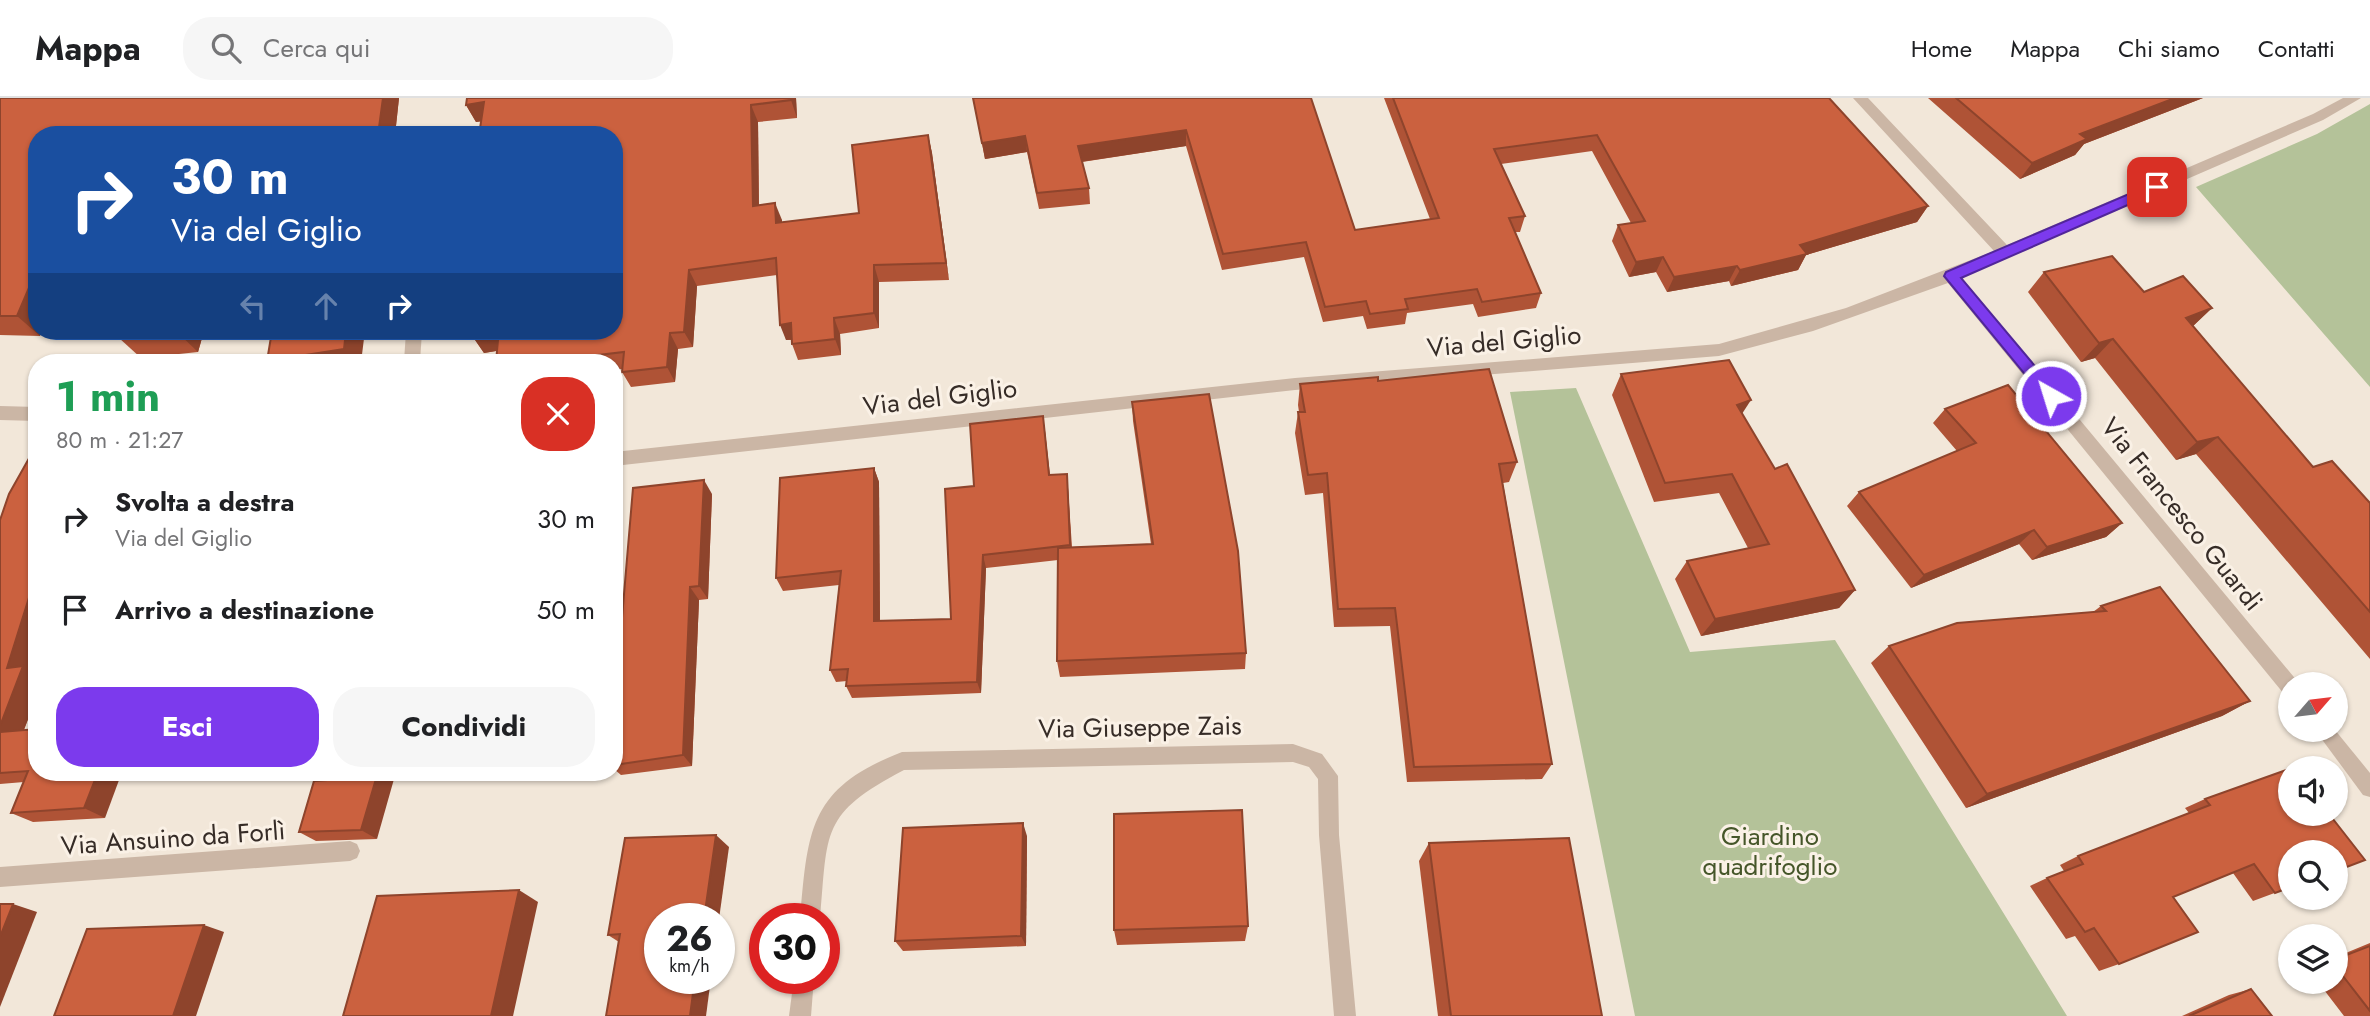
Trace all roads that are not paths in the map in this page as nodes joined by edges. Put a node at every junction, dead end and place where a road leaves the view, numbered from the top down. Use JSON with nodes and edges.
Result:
{"nodes":[{"id":1,"x":1860,"y":98,"type":"edge"},
{"id":2,"x":2354,"y":98,"type":"edge"},
{"id":3,"x":2005,"y":253,"type":"junction"},
{"id":4,"x":1951,"y":276,"type":"junction"},
{"id":5,"x":0,"y":413,"type":"edge"},
{"id":6,"x":28,"y":414,"type":"edge"},
{"id":7,"x":623,"y":458,"type":"edge"},
{"id":8,"x":2278,"y":672,"type":"edge"},
{"id":9,"x":2334,"y":742,"type":"edge"},
{"id":10,"x":2370,"y":788,"type":"edge"},
{"id":11,"x":350,"y":851,"type":"edge"},
{"id":12,"x":0,"y":877,"type":"edge"},
{"id":13,"x":812,"y":903,"type":"edge"},
{"id":14,"x":802,"y":994,"type":"edge"},
{"id":15,"x":800,"y":1016,"type":"edge"},
{"id":16,"x":1345,"y":1016,"type":"edge"}],
"edges":[{"from":1,"to":3,"type":"street"},
{"from":2,"to":3,"type":"street","name":"Via del Giglio"},
{"from":3,"to":4,"type":"street","name":"Via del Giglio"},
{"from":4,"to":7,"type":"street","name":"Via del Giglio"},
{"from":4,"to":8,"type":"street","name":"Via Francesco Guardi"},
{"from":5,"to":6,"type":"street"},
{"from":9,"to":10,"type":"street"},
{"from":11,"to":12,"type":"street","name":"Via Ansuino da Forlì"},
{"from":13,"to":16,"type":"street","name":"Via Giuseppe Zais"},
{"from":14,"to":15,"type":"street"}]}
